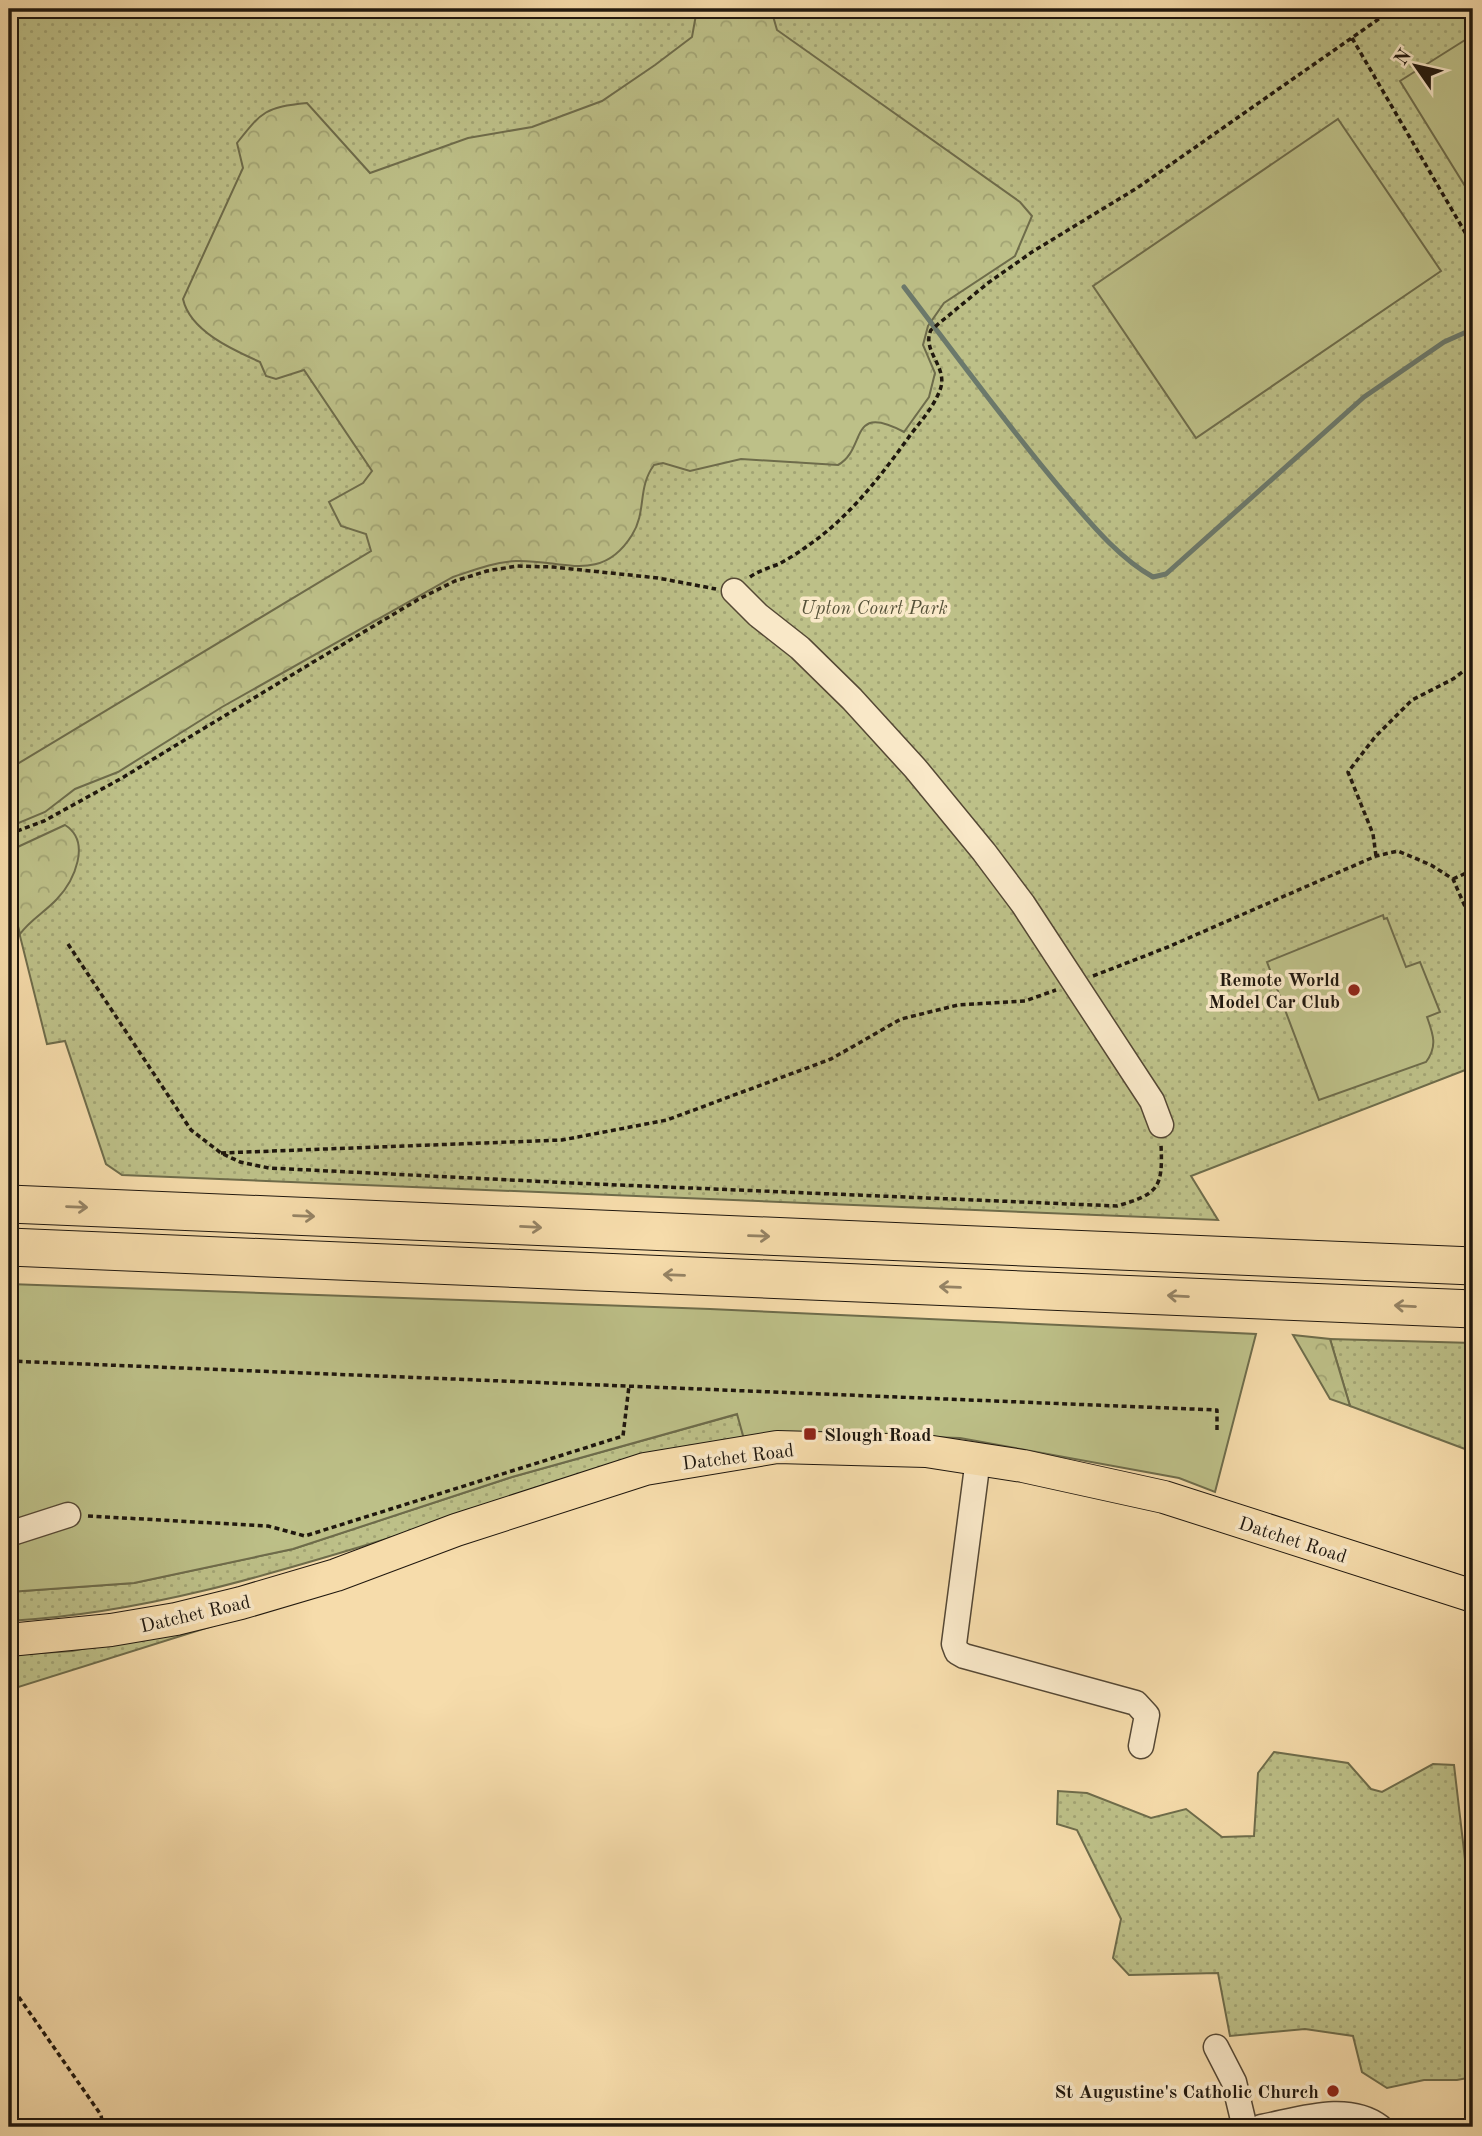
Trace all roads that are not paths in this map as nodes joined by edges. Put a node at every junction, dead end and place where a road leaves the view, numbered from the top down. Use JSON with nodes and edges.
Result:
{"nodes":[{"id":1,"x":734,"y":591,"type":"road end"},
{"id":2,"x":1161,"y":1125,"type":"road end"},
{"id":3,"x":9,"y":1204,"type":"edge"},
{"id":4,"x":9,"y":1247,"type":"edge"},
{"id":5,"x":1473,"y":1266,"type":"edge"},
{"id":6,"x":1473,"y":1309,"type":"edge"},
{"id":7,"x":978,"y":1459,"type":"junction"},
{"id":8,"x":68,"y":1515,"type":"road end"},
{"id":9,"x":9,"y":1534,"type":"edge"},
{"id":10,"x":1473,"y":1596,"type":"edge"},
{"id":11,"x":9,"y":1640,"type":"edge"},
{"id":12,"x":1141,"y":1746,"type":"dead end"},
{"id":13,"x":1216,"y":2047,"type":"dead end"},
{"id":14,"x":1248,"y":2127,"type":"edge"},
{"id":15,"x":1261,"y":2127,"type":"edge"},
{"id":16,"x":1380,"y":2127,"type":"edge"}],
"edges":[{"from":1,"to":2,"type":"street"},
{"from":3,"to":5,"type":"highway","one_way":true},
{"from":6,"to":4,"type":"highway","one_way":true},
{"from":7,"to":10,"type":"main road","name":"Datchet Road"},
{"from":7,"to":11,"type":"main road","name":"Datchet Road"},
{"from":7,"to":12,"type":"street"},
{"from":8,"to":9,"type":"street"},
{"from":13,"to":14,"type":"street"},
{"from":15,"to":16,"type":"street"}]}
